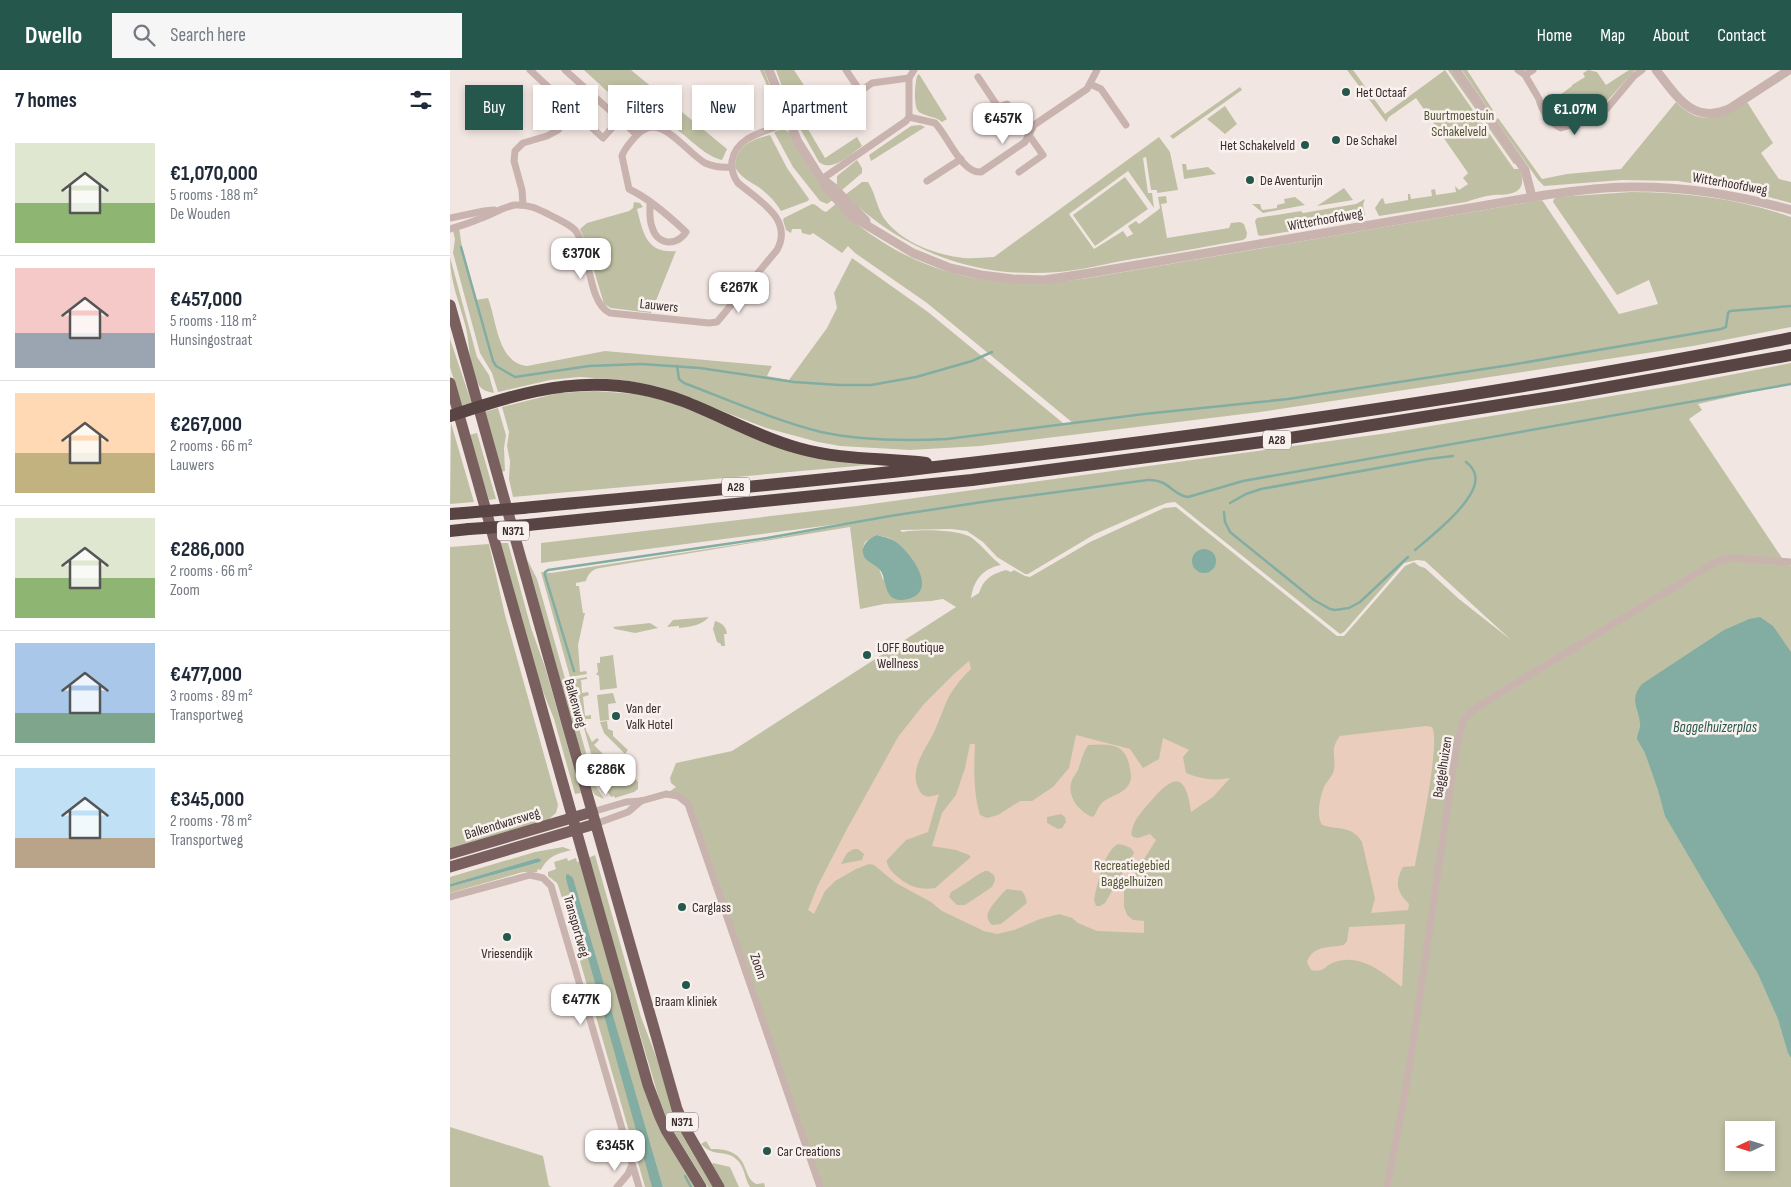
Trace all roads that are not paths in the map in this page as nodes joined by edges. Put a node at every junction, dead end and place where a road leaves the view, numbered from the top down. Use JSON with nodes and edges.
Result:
{"nodes":[{"id":1,"x":530,"y":70,"type":"edge"},
{"id":2,"x":565,"y":70,"type":"edge"},
{"id":3,"x":769,"y":70,"type":"edge"},
{"id":4,"x":846,"y":70,"type":"edge"},
{"id":5,"x":914,"y":70,"type":"edge"},
{"id":6,"x":1097,"y":70,"type":"edge"},
{"id":7,"x":1456,"y":70,"type":"edge"},
{"id":8,"x":1518,"y":70,"type":"edge"},
{"id":9,"x":1533,"y":70,"type":"edge"},
{"id":10,"x":1642,"y":70,"type":"edge"},
{"id":11,"x":1656,"y":70,"type":"edge"},
{"id":12,"x":1789,"y":70,"type":"edge"},
{"id":13,"x":1525,"y":75,"type":"junction"},
{"id":14,"x":978,"y":77,"type":"dead end"},
{"id":15,"x":909,"y":78,"type":"junction"},
{"id":16,"x":1090,"y":84,"type":"junction"},
{"id":17,"x":546,"y":85,"type":"edge"},
{"id":18,"x":775,"y":85,"type":"edge"},
{"id":19,"x":856,"y":85,"type":"edge"},
{"id":20,"x":866,"y":87,"type":"edge"},
{"id":21,"x":608,"y":108,"type":"edge"},
{"id":22,"x":910,"y":117,"type":"junction"},
{"id":23,"x":1126,"y":125,"type":"dead end"},
{"id":24,"x":558,"y":130,"type":"edge"},
{"id":25,"x":594,"y":130,"type":"edge"},
{"id":26,"x":610,"y":130,"type":"edge"},
{"id":27,"x":632,"y":130,"type":"edge"},
{"id":28,"x":769,"y":130,"type":"edge"},
{"id":29,"x":793,"y":130,"type":"edge"},
{"id":30,"x":1028,"y":134,"type":"junction"},
{"id":31,"x":637,"y":135,"type":"junction"},
{"id":32,"x":961,"y":159,"type":"junction"},
{"id":33,"x":732,"y":167,"type":"junction"},
{"id":34,"x":1019,"y":172,"type":"dead end"},
{"id":35,"x":822,"y":179,"type":"junction"},
{"id":36,"x":927,"y":182,"type":"dead end"},
{"id":37,"x":1532,"y":197,"type":"junction"},
{"id":38,"x":650,"y":203,"type":"junction"},
{"id":39,"x":523,"y":205,"type":"junction"},
{"id":40,"x":497,"y":210,"type":"junction"},
{"id":41,"x":1791,"y":210,"type":"edge"},
{"id":42,"x":450,"y":218,"type":"edge"},
{"id":43,"x":450,"y":229,"type":"edge"},
{"id":44,"x":450,"y":305,"type":"edge"},
{"id":45,"x":1791,"y":338,"type":"edge"},
{"id":46,"x":1791,"y":355,"type":"edge"},
{"id":47,"x":450,"y":383,"type":"edge"},
{"id":48,"x":478,"y":406,"type":"junction"},
{"id":49,"x":454,"y":415,"type":"edge"},
{"id":50,"x":948,"y":466,"type":"junction"},
{"id":51,"x":450,"y":514,"type":"edge"},
{"id":52,"x":450,"y":531,"type":"edge"},
{"id":53,"x":1791,"y":562,"type":"edge"},
{"id":54,"x":641,"y":801,"type":"junction"},
{"id":55,"x":592,"y":812,"type":"junction"},
{"id":56,"x":572,"y":817,"type":"junction"},
{"id":57,"x":595,"y":824,"type":"junction"},
{"id":58,"x":576,"y":830,"type":"junction"},
{"id":59,"x":450,"y":854,"type":"edge"},
{"id":60,"x":450,"y":868,"type":"edge"},
{"id":61,"x":450,"y":897,"type":"edge"},
{"id":62,"x":632,"y":1164,"type":"junction"},
{"id":63,"x":617,"y":1187,"type":"edge"},
{"id":64,"x":639,"y":1187,"type":"edge"},
{"id":65,"x":701,"y":1187,"type":"edge"},
{"id":66,"x":719,"y":1187,"type":"edge"},
{"id":67,"x":820,"y":1187,"type":"edge"},
{"id":68,"x":1387,"y":1187,"type":"edge"}],
"edges":[{"from":1,"to":17,"type":"street"},
{"from":2,"to":21,"type":"street"},
{"from":3,"to":18,"type":"street","name":"Witterhoofdweg"},
{"from":4,"to":19,"type":"street"},
{"from":5,"to":15,"type":"street"},
{"from":6,"to":16,"type":"street"},
{"from":7,"to":37,"type":"street"},
{"from":8,"to":13,"type":"street"},
{"from":9,"to":13,"type":"street"},
{"from":10,"to":13,"type":"street"},
{"from":11,"to":12,"type":"street"},
{"from":14,"to":30,"type":"street"},
{"from":15,"to":20,"type":"street"},
{"from":15,"to":22,"type":"street"},
{"from":16,"to":23,"type":"street"},
{"from":16,"to":30,"type":"street"},
{"from":22,"to":32,"type":"street"},
{"from":22,"to":35,"type":"street"},
{"from":24,"to":39,"type":"street"},
{"from":25,"to":26,"type":"street"},
{"from":27,"to":31,"type":"street"},
{"from":28,"to":33,"type":"street"},
{"from":29,"to":35,"type":"street","name":"Witterhoofdweg"},
{"from":30,"to":32,"type":"street"},
{"from":30,"to":34,"type":"street"},
{"from":31,"to":33,"type":"street"},
{"from":31,"to":38,"type":"street"},
{"from":32,"to":36,"type":"street"},
{"from":33,"to":39,"type":"street","name":"Lauwers"},
{"from":35,"to":37,"type":"street","name":"Witterhoofdweg"},
{"from":37,"to":41,"type":"street","name":"Witterhoofdweg"},
{"from":38,"to":38,"type":"street"},
{"from":39,"to":40,"type":"street","name":"Lauwers"},
{"from":40,"to":42,"type":"street","name":"Lauwers"},
{"from":40,"to":43,"type":"street","name":"Lauwers"},
{"from":44,"to":48,"type":"main road","name":"Balkenweg"},
{"from":45,"to":50,"type":"highway","number":"A28"},
{"from":46,"to":52,"type":"highway","number":"A28","bridge":true},
{"from":47,"to":49,"type":"main road"},
{"from":48,"to":49,"type":"highway","number":"A28"},
{"from":48,"to":50,"type":"highway","number":"A28"},
{"from":48,"to":55,"type":"main road","name":"Balkenweg","number":"N371"},
{"from":49,"to":56,"type":"main road","number":"N371"},
{"from":50,"to":51,"type":"highway","number":"A28","bridge":true},
{"from":53,"to":68,"type":"street","name":"Baggelhuizen"},
{"from":54,"to":55,"type":"street","name":"Zoom"},
{"from":54,"to":57,"type":"street","name":"Zoom"},
{"from":54,"to":67,"type":"street","name":"Zoom"},
{"from":55,"to":56,"type":"main road","name":"Balkendwarsweg"},
{"from":55,"to":57,"type":"main road","name":"Balkenweg","number":"N371"},
{"from":56,"to":58,"type":"main road","number":"N371"},
{"from":56,"to":59,"type":"main road","name":"Balkendwarsweg"},
{"from":57,"to":58,"type":"main road","name":"Zoom"},
{"from":57,"to":66,"type":"main road","name":"Balkenweg","number":"N371"},
{"from":58,"to":60,"type":"main road","name":"Balkendwarsweg"},
{"from":58,"to":65,"type":"main road","number":"N371"},
{"from":61,"to":62,"type":"street","name":"Transportweg"},
{"from":62,"to":63,"type":"street"},
{"from":62,"to":64,"type":"street","name":"Transportweg"}]}
